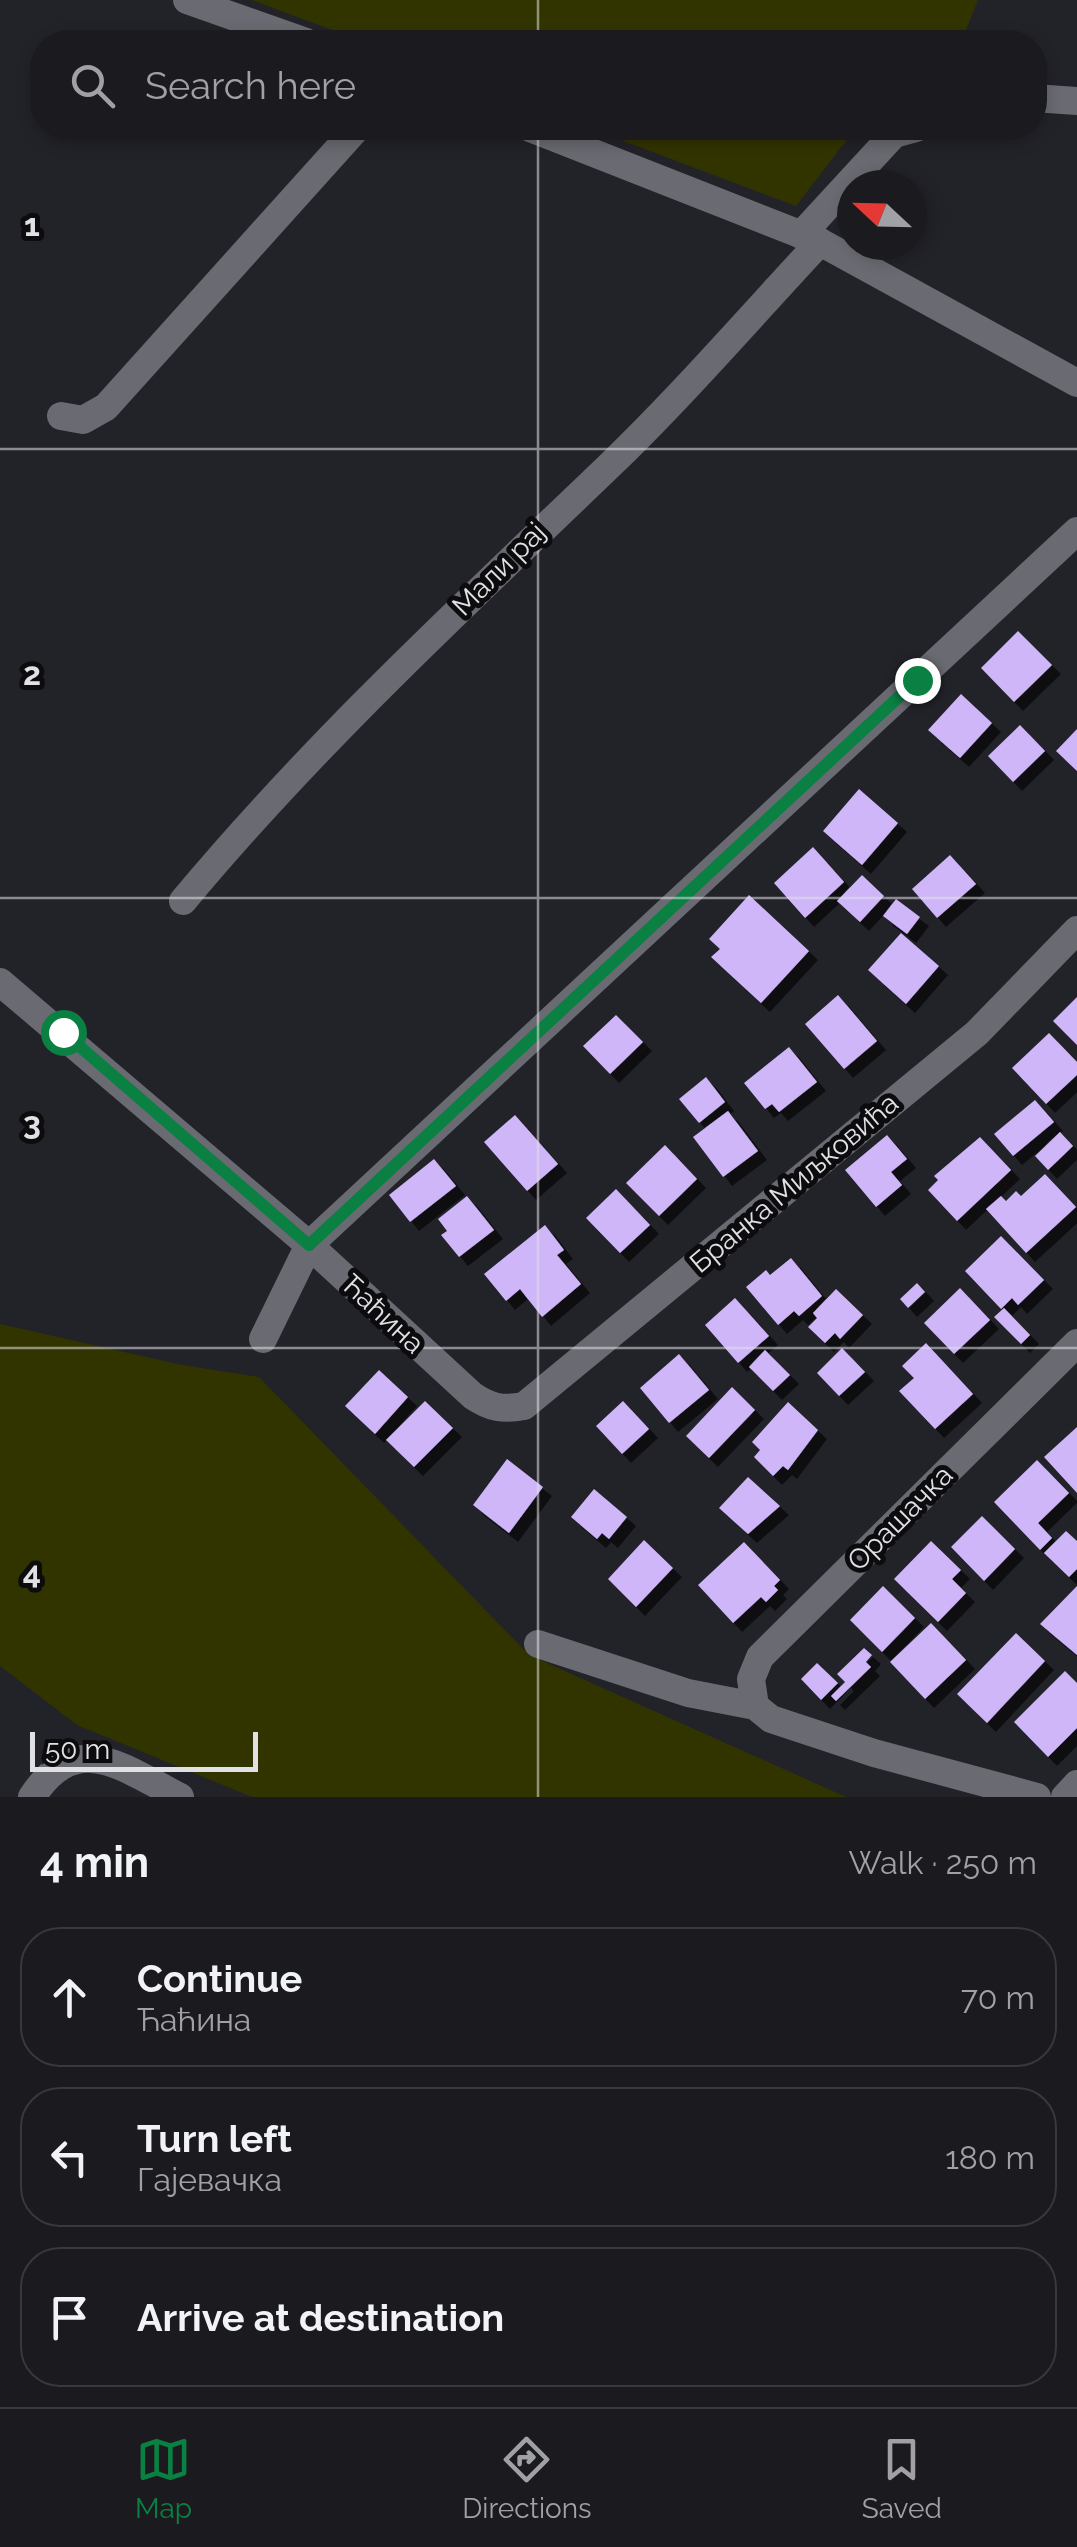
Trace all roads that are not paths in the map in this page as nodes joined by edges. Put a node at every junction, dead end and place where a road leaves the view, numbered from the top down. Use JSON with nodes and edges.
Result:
{"nodes":[{"id":1,"x":187,"y":0,"type":"edge"},
{"id":2,"x":272,"y":30,"type":"edge"},
{"id":3,"x":1047,"y":99,"type":"edge"},
{"id":4,"x":1077,"y":101,"type":"edge"},
{"id":5,"x":346,"y":140,"type":"edge"},
{"id":6,"x":561,"y":140,"type":"edge"},
{"id":7,"x":889,"y":140,"type":"edge"},
{"id":8,"x":810,"y":238,"type":"junction"},
{"id":9,"x":1077,"y":383,"type":"edge"},
{"id":10,"x":61,"y":416,"type":"dead end"},
{"id":11,"x":1077,"y":530,"type":"edge"},
{"id":12,"x":183,"y":901,"type":"dead end"},
{"id":13,"x":1077,"y":930,"type":"edge"},
{"id":14,"x":0,"y":982,"type":"edge"},
{"id":15,"x":309,"y":1245,"type":"junction"},
{"id":16,"x":263,"y":1338,"type":"dead end"},
{"id":17,"x":1077,"y":1343,"type":"edge"},
{"id":18,"x":495,"y":1408,"type":"joint"},
{"id":19,"x":538,"y":1644,"type":"dead end"},
{"id":20,"x":755,"y":1706,"type":"junction"},
{"id":21,"x":1077,"y":1784,"type":"edge"},
{"id":22,"x":32,"y":1797,"type":"edge"},
{"id":23,"x":180,"y":1797,"type":"edge"},
{"id":24,"x":1037,"y":1797,"type":"edge"},
{"id":25,"x":1065,"y":1797,"type":"edge"}],
"edges":[{"from":1,"to":2,"type":"street"},
{"from":3,"to":4,"type":"street"},
{"from":5,"to":10,"type":"street"},
{"from":6,"to":8,"type":"street"},
{"from":7,"to":8,"type":"street","name":"Мали рај"},
{"from":8,"to":9,"type":"street"},
{"from":8,"to":12,"type":"street","name":"Мали рај"},
{"from":11,"to":15,"type":"street"},
{"from":13,"to":18,"type":"street","name":"Бранка Миљковића"},
{"from":14,"to":15,"type":"street","name":"Ћаћина"},
{"from":15,"to":16,"type":"street"},
{"from":15,"to":18,"type":"street","name":"Ћаћина"},
{"from":17,"to":20,"type":"street","name":"Орашачка"},
{"from":19,"to":20,"type":"street"},
{"from":20,"to":24,"type":"street"},
{"from":21,"to":25,"type":"street"},
{"from":22,"to":23,"type":"street"}]}
